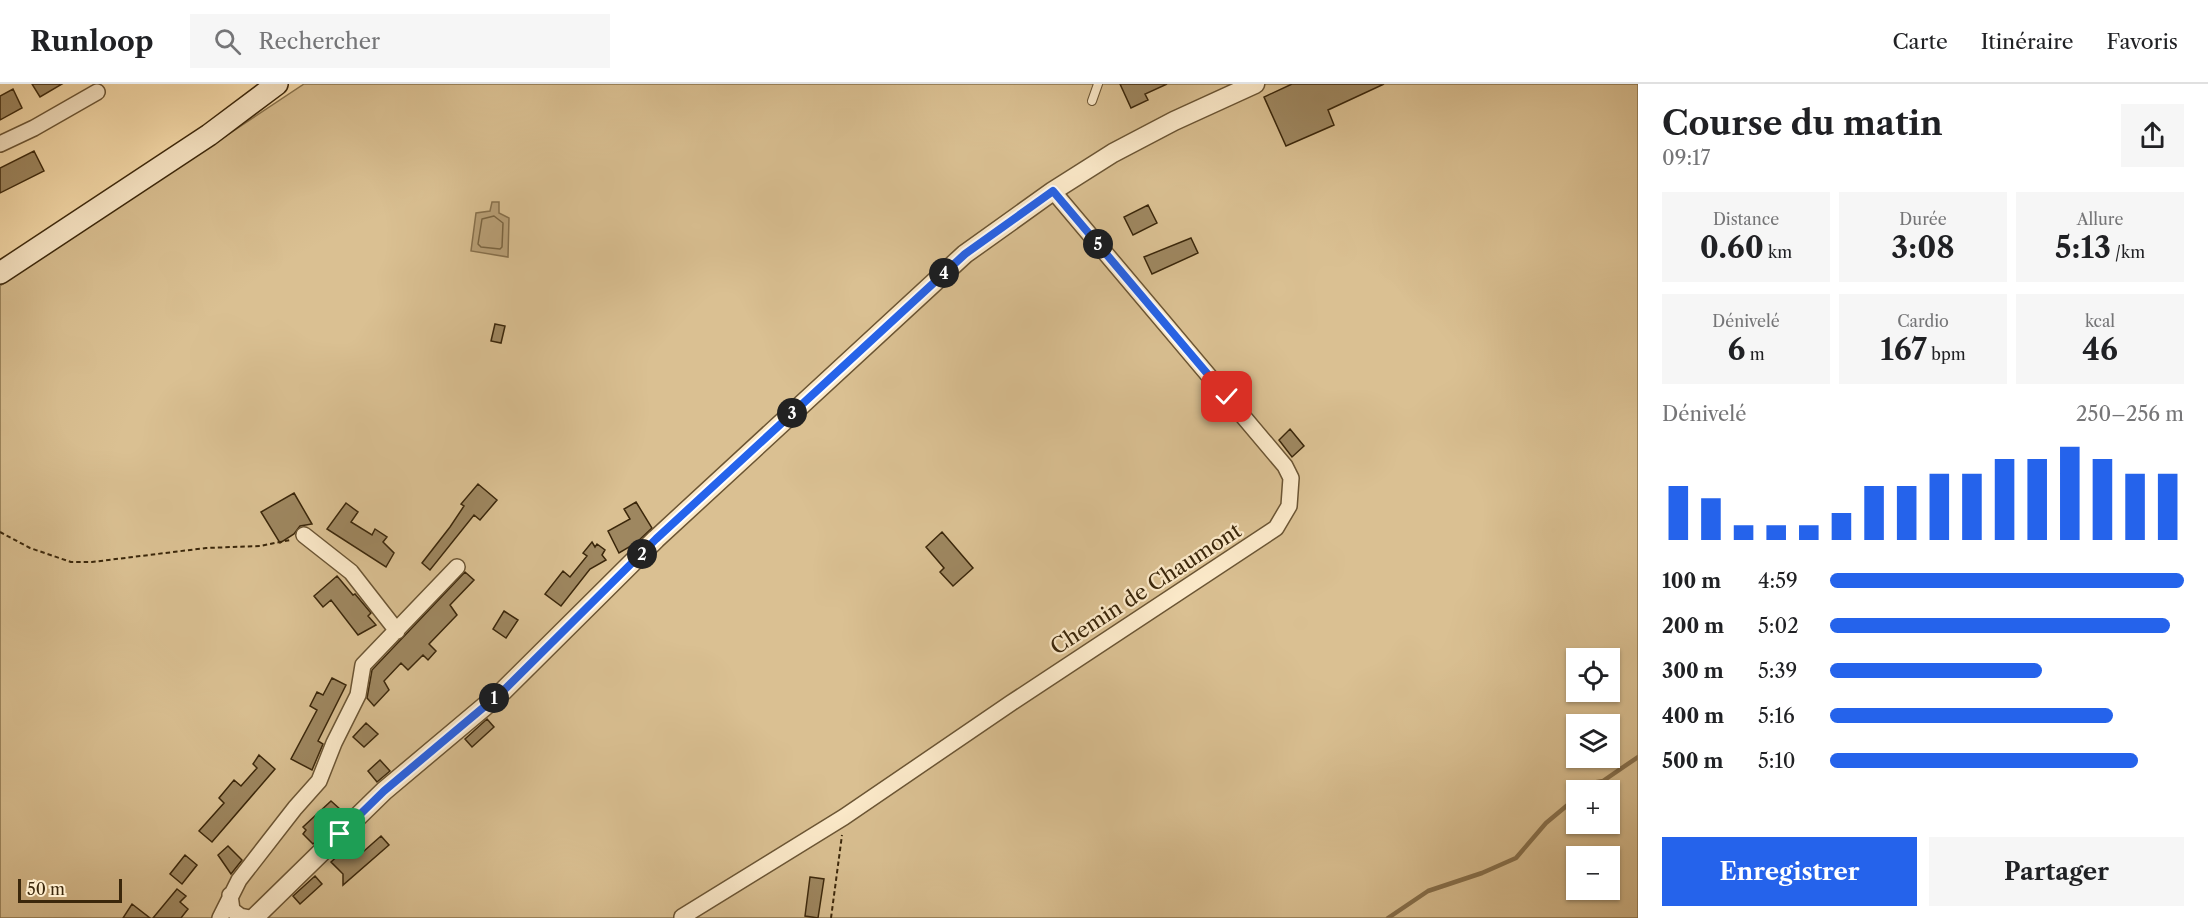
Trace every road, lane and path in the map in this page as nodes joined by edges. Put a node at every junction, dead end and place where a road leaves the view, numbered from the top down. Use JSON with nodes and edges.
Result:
{"nodes":[{"id":1,"x":277,"y":84,"type":"edge"},
{"id":2,"x":1098,"y":84,"type":"edge"},
{"id":3,"x":1245,"y":86,"type":"edge"},
{"id":4,"x":97,"y":92,"type":"dead end"},
{"id":5,"x":1092,"y":102,"type":"dead end"},
{"id":6,"x":0,"y":144,"type":"edge"},
{"id":7,"x":1053,"y":191,"type":"junction"},
{"id":8,"x":0,"y":273,"type":"edge"},
{"id":9,"x":0,"y":532,"type":"edge"},
{"id":10,"x":304,"y":535,"type":"joint"},
{"id":11,"x":457,"y":567,"type":"dead end"},
{"id":12,"x":397,"y":631,"type":"junction"},
{"id":13,"x":844,"y":817,"type":"junction"},
{"id":14,"x":230,"y":895,"type":"junction"},
{"id":15,"x":220,"y":918,"type":"edge"},
{"id":16,"x":252,"y":918,"type":"edge"},
{"id":17,"x":682,"y":918,"type":"edge"},
{"id":18,"x":831,"y":918,"type":"edge"}],
"edges":[{"from":1,"to":8,"type":"main road"},
{"from":2,"to":5,"type":"lane"},
{"from":3,"to":7,"type":"street"},
{"from":4,"to":6,"type":"street"},
{"from":7,"to":13,"type":"street","name":"Chemin de Chaumont"},
{"from":7,"to":16,"type":"street"},
{"from":9,"to":10,"type":"path"},
{"from":10,"to":12,"type":"street"},
{"from":11,"to":12,"type":"street"},
{"from":12,"to":14,"type":"street"},
{"from":13,"to":17,"type":"street","name":"Chemin de Chaumont"},
{"from":13,"to":18,"type":"path"},
{"from":14,"to":15,"type":"street"},
{"from":14,"to":16,"type":"street"}]}
